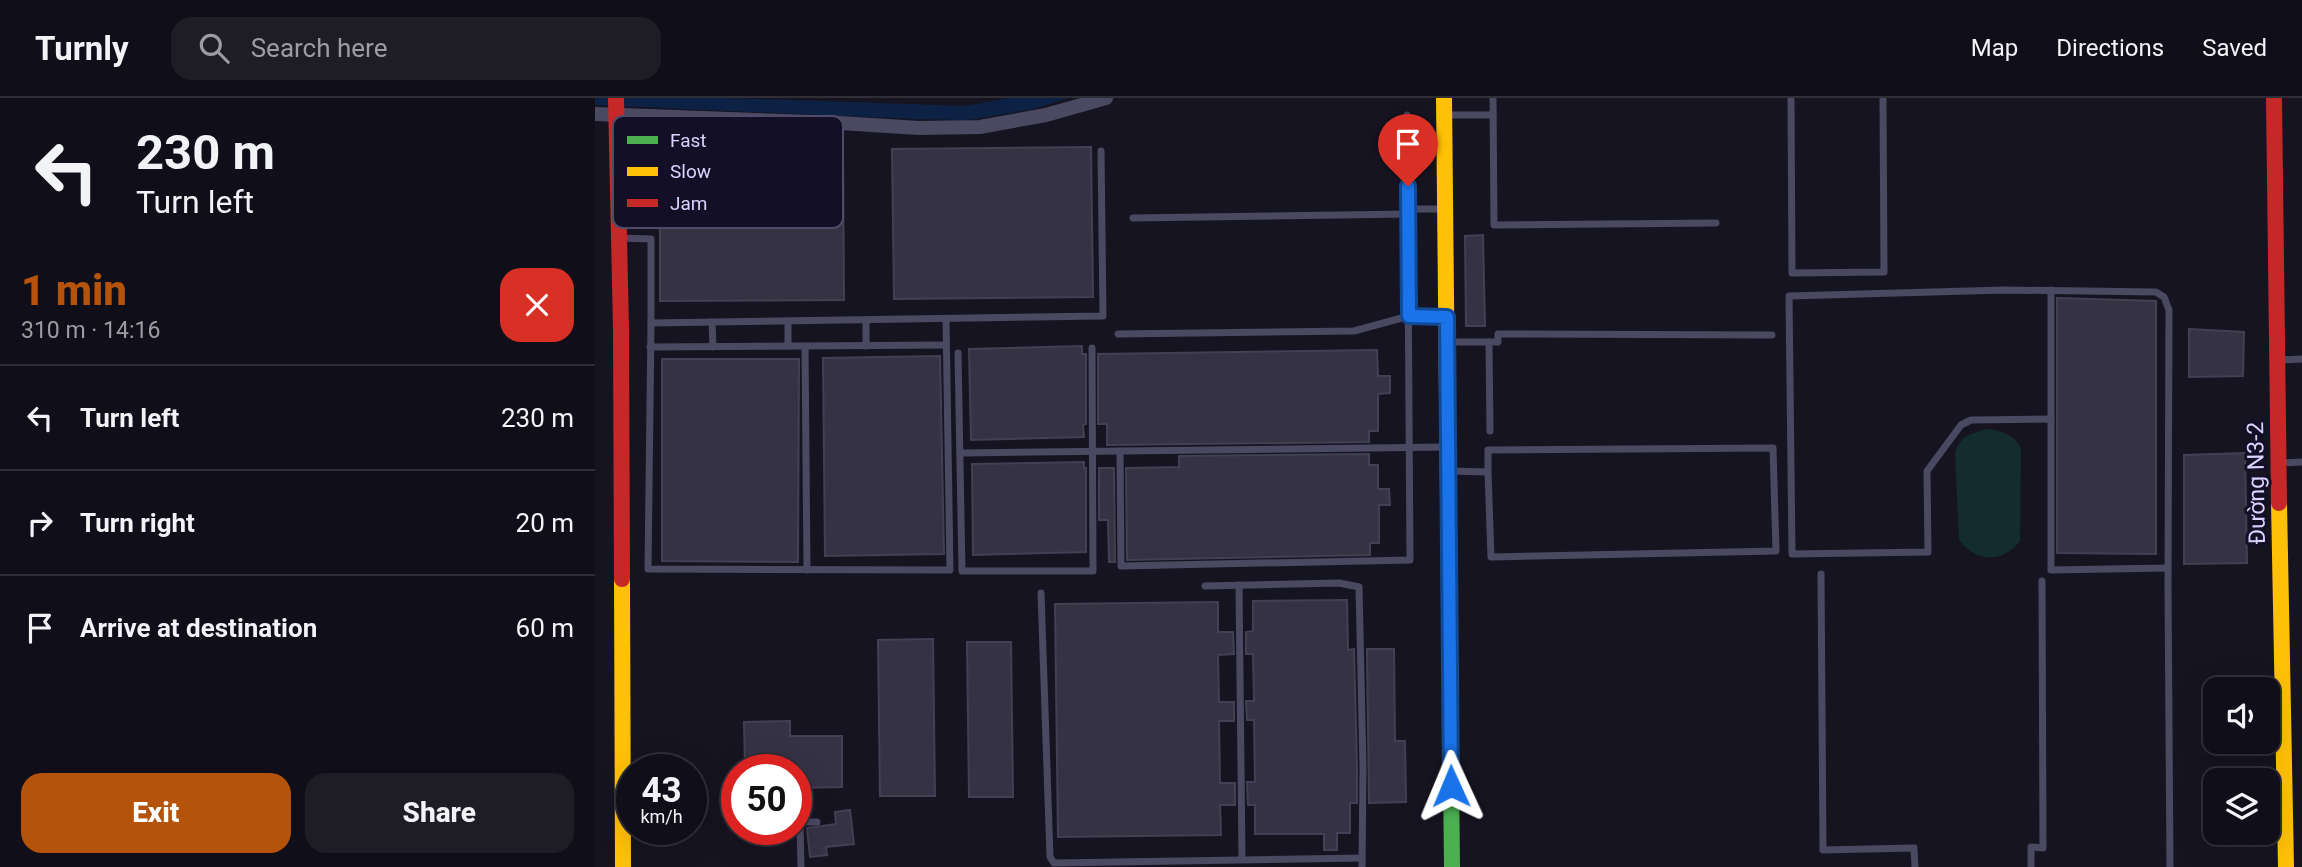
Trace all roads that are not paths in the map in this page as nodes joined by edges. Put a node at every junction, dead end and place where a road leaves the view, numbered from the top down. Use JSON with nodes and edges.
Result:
{"nodes":[{"id":1,"x":616,"y":98,"type":"edge"},
{"id":2,"x":1106,"y":98,"type":"edge"},
{"id":3,"x":1444,"y":98,"type":"edge"},
{"id":4,"x":1493,"y":98,"type":"edge"},
{"id":5,"x":1791,"y":98,"type":"edge"},
{"id":6,"x":1884,"y":98,"type":"edge"},
{"id":7,"x":2274,"y":98,"type":"edge"},
{"id":8,"x":595,"y":114,"type":"edge"},
{"id":9,"x":1407,"y":115,"type":"dead end"},
{"id":10,"x":1445,"y":115,"type":"junction"},
{"id":11,"x":1493,"y":115,"type":"junction"},
{"id":12,"x":616,"y":116,"type":"joint"},
{"id":13,"x":843,"y":123,"type":"edge"},
{"id":14,"x":1101,"y":151,"type":"dead end"},
{"id":15,"x":1446,"y":209,"type":"junction"},
{"id":16,"x":1408,"y":212,"type":"junction"},
{"id":17,"x":1133,"y":218,"type":"dead end"},
{"id":18,"x":1716,"y":223,"type":"dead end"},
{"id":19,"x":619,"y":228,"type":"edge"},
{"id":20,"x":619,"y":238,"type":"junction"},
{"id":21,"x":2051,"y":290,"type":"junction"},
{"id":22,"x":1409,"y":316,"type":"junction"},
{"id":23,"x":1447,"y":317,"type":"junction"},
{"id":24,"x":946,"y":318,"type":"junction"},
{"id":25,"x":866,"y":320,"type":"junction"},
{"id":26,"x":788,"y":321,"type":"junction"},
{"id":27,"x":712,"y":322,"type":"junction"},
{"id":28,"x":651,"y":323,"type":"junction"},
{"id":29,"x":1118,"y":334,"type":"dead end"},
{"id":30,"x":1772,"y":335,"type":"dead end"},
{"id":31,"x":1447,"y":342,"type":"junction"},
{"id":32,"x":1489,"y":342,"type":"junction"},
{"id":33,"x":946,"y":345,"type":"junction"},
{"id":34,"x":788,"y":346,"type":"junction"},
{"id":35,"x":805,"y":346,"type":"junction"},
{"id":36,"x":866,"y":346,"type":"junction"},
{"id":37,"x":650,"y":347,"type":"junction"},
{"id":38,"x":713,"y":347,"type":"junction"},
{"id":39,"x":1092,"y":348,"type":"dead end"},
{"id":40,"x":958,"y":354,"type":"dead end"},
{"id":41,"x":2302,"y":359,"type":"edge"},
{"id":42,"x":2276,"y":360,"type":"junction"},
{"id":43,"x":2051,"y":419,"type":"junction"},
{"id":44,"x":1490,"y":432,"type":"dead end"},
{"id":45,"x":1448,"y":447,"type":"junction"},
{"id":46,"x":1409,"y":448,"type":"junction"},
{"id":47,"x":1120,"y":451,"type":"junction"},
{"id":48,"x":1093,"y":452,"type":"junction"},
{"id":49,"x":960,"y":453,"type":"junction"},
{"id":50,"x":2302,"y":462,"type":"edge"},
{"id":51,"x":2278,"y":463,"type":"junction"},
{"id":52,"x":1448,"y":471,"type":"junction"},
{"id":53,"x":1489,"y":472,"type":"junction"},
{"id":54,"x":2168,"y":568,"type":"junction"},
{"id":55,"x":807,"y":570,"type":"junction"},
{"id":56,"x":1821,"y":574,"type":"dead end"},
{"id":57,"x":2042,"y":581,"type":"dead end"},
{"id":58,"x":1239,"y":585,"type":"junction"},
{"id":59,"x":1205,"y":586,"type":"dead end"},
{"id":60,"x":1041,"y":593,"type":"dead end"},
{"id":61,"x":812,"y":822,"type":"edge"},
{"id":62,"x":817,"y":822,"type":"dead end"},
{"id":63,"x":800,"y":845,"type":"edge"},
{"id":64,"x":1362,"y":858,"type":"junction"},
{"id":65,"x":1242,"y":859,"type":"junction"},
{"id":66,"x":623,"y":867,"type":"edge"},
{"id":67,"x":801,"y":867,"type":"edge"},
{"id":68,"x":1362,"y":867,"type":"edge"},
{"id":69,"x":1452,"y":867,"type":"edge"},
{"id":70,"x":1915,"y":867,"type":"edge"},
{"id":71,"x":2031,"y":867,"type":"edge"},
{"id":72,"x":2170,"y":867,"type":"edge"},
{"id":73,"x":2286,"y":867,"type":"edge"}],
"edges":[{"from":1,"to":12,"type":"street"},
{"from":2,"to":13,"type":"street"},
{"from":3,"to":10,"type":"street"},
{"from":4,"to":11,"type":"lane"},
{"from":5,"to":6,"type":"lane"},
{"from":7,"to":42,"type":"street","name":"Đường N3-2"},
{"from":8,"to":12,"type":"street"},
{"from":9,"to":16,"type":"lane"},
{"from":10,"to":11,"type":"lane"},
{"from":10,"to":15,"type":"street"},
{"from":11,"to":18,"type":"lane"},
{"from":14,"to":24,"type":"lane"},
{"from":15,"to":16,"type":"lane"},
{"from":15,"to":23,"type":"street"},
{"from":16,"to":17,"type":"lane"},
{"from":16,"to":22,"type":"lane"},
{"from":19,"to":20,"type":"street"},
{"from":20,"to":28,"type":"lane"},
{"from":20,"to":66,"type":"street"},
{"from":21,"to":43,"type":"lane"},
{"from":21,"to":43,"type":"lane"},
{"from":21,"to":54,"type":"lane"},
{"from":22,"to":23,"type":"lane"},
{"from":22,"to":29,"type":"lane"},
{"from":22,"to":46,"type":"lane"},
{"from":23,"to":31,"type":"street"},
{"from":24,"to":25,"type":"lane"},
{"from":24,"to":33,"type":"lane"},
{"from":25,"to":26,"type":"lane"},
{"from":25,"to":36,"type":"lane"},
{"from":26,"to":27,"type":"lane"},
{"from":26,"to":34,"type":"lane"},
{"from":27,"to":28,"type":"lane"},
{"from":27,"to":38,"type":"lane"},
{"from":28,"to":37,"type":"lane"},
{"from":30,"to":32,"type":"lane"},
{"from":31,"to":32,"type":"lane"},
{"from":31,"to":45,"type":"street"},
{"from":32,"to":44,"type":"lane"},
{"from":33,"to":36,"type":"lane"},
{"from":33,"to":55,"type":"lane"},
{"from":34,"to":35,"type":"lane"},
{"from":34,"to":38,"type":"lane"},
{"from":35,"to":36,"type":"lane"},
{"from":35,"to":55,"type":"lane"},
{"from":37,"to":38,"type":"lane"},
{"from":37,"to":55,"type":"lane"},
{"from":39,"to":48,"type":"lane"},
{"from":40,"to":49,"type":"lane"},
{"from":41,"to":42,"type":"lane"},
{"from":42,"to":51,"type":"street","name":"Đường N3-2"},
{"from":43,"to":54,"type":"lane"},
{"from":45,"to":46,"type":"lane"},
{"from":45,"to":52,"type":"street"},
{"from":46,"to":47,"type":"lane"},
{"from":46,"to":47,"type":"lane"},
{"from":47,"to":48,"type":"lane"},
{"from":48,"to":49,"type":"lane"},
{"from":48,"to":49,"type":"lane"},
{"from":50,"to":51,"type":"lane"},
{"from":51,"to":73,"type":"street","name":"Đường N3-2"},
{"from":52,"to":53,"type":"lane"},
{"from":52,"to":69,"type":"street"},
{"from":53,"to":53,"type":"lane"},
{"from":54,"to":72,"type":"lane"},
{"from":56,"to":70,"type":"lane"},
{"from":57,"to":71,"type":"lane"},
{"from":58,"to":59,"type":"lane"},
{"from":58,"to":64,"type":"lane"},
{"from":58,"to":65,"type":"lane"},
{"from":60,"to":65,"type":"lane"},
{"from":61,"to":62,"type":"lane"},
{"from":63,"to":67,"type":"lane"},
{"from":64,"to":65,"type":"lane"},
{"from":64,"to":68,"type":"lane"}]}
